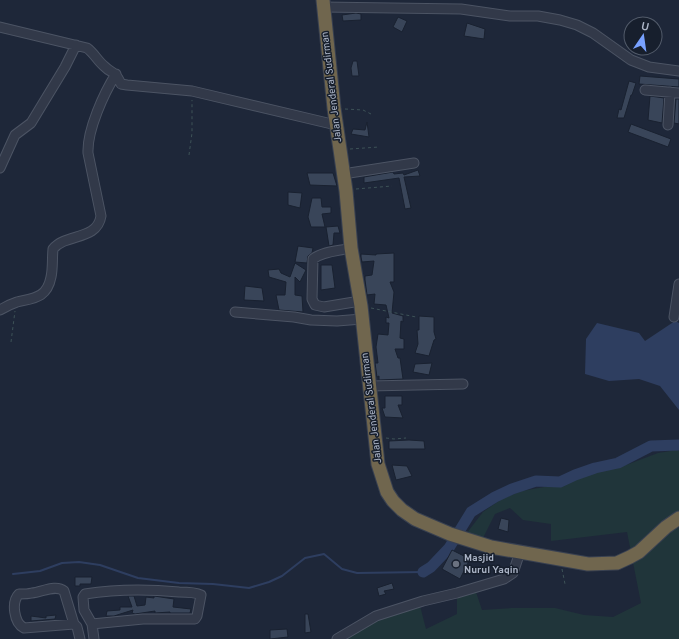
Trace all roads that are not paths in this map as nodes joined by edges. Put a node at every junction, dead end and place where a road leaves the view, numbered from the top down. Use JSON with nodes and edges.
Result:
{"nodes":[{"id":1,"x":323,"y":3,"type":"edge"},
{"id":2,"x":411,"y":4,"type":"edge"},
{"id":3,"x":0,"y":27,"type":"edge"},
{"id":4,"x":76,"y":45,"type":"junction"},
{"id":5,"x":679,"y":71,"type":"edge"},
{"id":6,"x":116,"y":74,"type":"junction"},
{"id":7,"x":645,"y":90,"type":"dead end"},
{"id":8,"x":675,"y":92,"type":"edge"},
{"id":9,"x":336,"y":125,"type":"junction"},
{"id":10,"x":668,"y":125,"type":"dead end"},
{"id":11,"x":414,"y":163,"type":"dead end"},
{"id":12,"x":0,"y":168,"type":"edge"},
{"id":13,"x":343,"y":174,"type":"junction"},
{"id":14,"x":351,"y":248,"type":"junction"},
{"id":15,"x":679,"y":284,"type":"edge"},
{"id":16,"x":361,"y":309,"type":"junction"},
{"id":17,"x":0,"y":310,"type":"edge"},
{"id":18,"x":235,"y":312,"type":"dead end"},
{"id":19,"x":674,"y":317,"type":"dead end"},
{"id":20,"x":463,"y":384,"type":"dead end"},
{"id":21,"x":369,"y":386,"type":"junction"},
{"id":22,"x":679,"y":518,"type":"edge"},
{"id":23,"x":520,"y":552,"type":"junction"},
{"id":24,"x":74,"y":624,"type":"junction"},
{"id":25,"x":92,"y":624,"type":"junction"},
{"id":26,"x":80,"y":639,"type":"edge"},
{"id":27,"x":94,"y":639,"type":"edge"},
{"id":28,"x":337,"y":639,"type":"edge"}],
"edges":[{"from":1,"to":2,"type":"street"},
{"from":1,"to":9,"type":"highway","name":"Jalan Jenderal Sudirman"},
{"from":2,"to":5,"type":"street"},
{"from":3,"to":4,"type":"street"},
{"from":4,"to":6,"type":"street"},
{"from":4,"to":12,"type":"street"},
{"from":6,"to":9,"type":"street"},
{"from":6,"to":17,"type":"street"},
{"from":7,"to":8,"type":"street"},
{"from":8,"to":10,"type":"street"},
{"from":9,"to":13,"type":"highway","name":"Jalan Jenderal Sudirman"},
{"from":11,"to":13,"type":"street"},
{"from":13,"to":14,"type":"highway","name":"Jalan Jenderal Sudirman"},
{"from":14,"to":16,"type":"highway","name":"Jalan Jenderal Sudirman"},
{"from":14,"to":16,"type":"street"},
{"from":15,"to":19,"type":"street"},
{"from":16,"to":18,"type":"street"},
{"from":16,"to":21,"type":"highway","name":"Jalan Jenderal Sudirman"},
{"from":20,"to":21,"type":"street"},
{"from":21,"to":23,"type":"highway","name":"Jalan Jenderal Sudirman"},
{"from":22,"to":23,"type":"highway","name":"Jalan Jenderal Sudirman"},
{"from":23,"to":28,"type":"street"},
{"from":24,"to":24,"type":"street"},
{"from":24,"to":26,"type":"street"},
{"from":25,"to":25,"type":"street"},
{"from":25,"to":27,"type":"street"}]}
